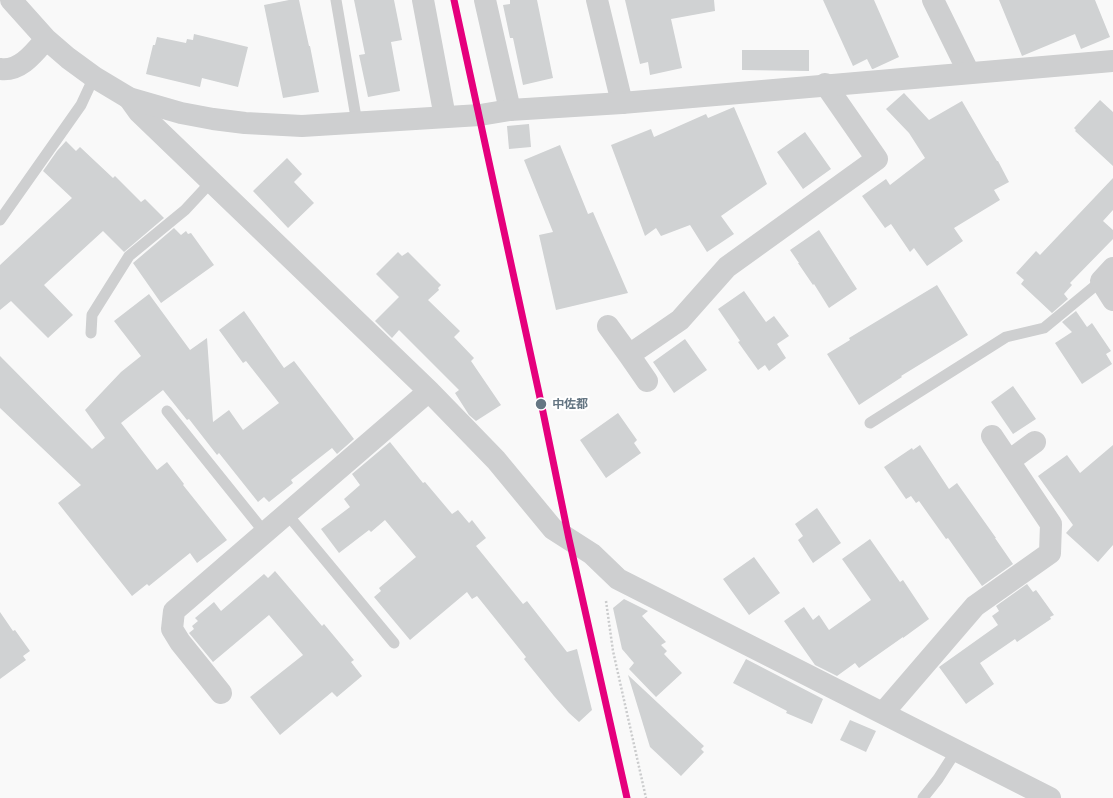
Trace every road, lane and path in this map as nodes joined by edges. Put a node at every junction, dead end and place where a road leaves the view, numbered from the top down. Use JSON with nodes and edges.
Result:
{"nodes":[{"id":1,"x":11,"y":0,"type":"edge"},
{"id":2,"x":336,"y":0,"type":"edge"},
{"id":3,"x":423,"y":0,"type":"edge"},
{"id":4,"x":485,"y":0,"type":"edge"},
{"id":5,"x":597,"y":0,"type":"edge"},
{"id":6,"x":933,"y":0,"type":"edge"},
{"id":7,"x":46,"y":39,"type":"junction"},
{"id":8,"x":1113,"y":61,"type":"edge"},
{"id":9,"x":0,"y":69,"type":"edge"},
{"id":10,"x":969,"y":73,"type":"junction"},
{"id":11,"x":94,"y":77,"type":"junction"},
{"id":12,"x":825,"y":84,"type":"junction"},
{"id":13,"x":129,"y":98,"type":"junction"},
{"id":14,"x":622,"y":103,"type":"junction"},
{"id":15,"x":510,"y":110,"type":"junction"},
{"id":16,"x":445,"y":117,"type":"junction"},
{"id":17,"x":357,"y":123,"type":"junction"},
{"id":18,"x":211,"y":182,"type":"junction"},
{"id":19,"x":0,"y":220,"type":"edge"},
{"id":20,"x":1107,"y":275,"type":"edge"},
{"id":21,"x":1113,"y":300,"type":"edge"},
{"id":22,"x":608,"y":326,"type":"dead end"},
{"id":23,"x":91,"y":333,"type":"dead end"},
{"id":24,"x":630,"y":355,"type":"junction"},
{"id":25,"x":647,"y":381,"type":"dead end"},
{"id":26,"x":429,"y":391,"type":"junction"},
{"id":27,"x":167,"y":411,"type":"dead end"},
{"id":28,"x":870,"y":422,"type":"dead end"},
{"id":29,"x":992,"y":436,"type":"dead end"},
{"id":30,"x":1035,"y":442,"type":"dead end"},
{"id":31,"x":1009,"y":460,"type":"junction"},
{"id":32,"x":287,"y":514,"type":"junction"},
{"id":33,"x":265,"y":533,"type":"junction"},
{"id":34,"x":618,"y":579,"type":"junction"},
{"id":35,"x":394,"y":643,"type":"dead end"},
{"id":36,"x":221,"y":693,"type":"dead end"},
{"id":37,"x":883,"y":713,"type":"junction"},
{"id":38,"x":956,"y":750,"type":"junction"},
{"id":39,"x":646,"y":798,"type":"edge"},
{"id":40,"x":923,"y":798,"type":"edge"},
{"id":41,"x":1050,"y":798,"type":"edge"}],
"edges":[{"from":1,"to":7,"type":"street"},
{"from":2,"to":17,"type":"lane"},
{"from":3,"to":16,"type":"street"},
{"from":4,"to":15,"type":"street"},
{"from":5,"to":14,"type":"street"},
{"from":6,"to":10,"type":"street"},
{"from":7,"to":9,"type":"street"},
{"from":7,"to":11,"type":"street"},
{"from":8,"to":10,"type":"street"},
{"from":10,"to":12,"type":"street"},
{"from":11,"to":13,"type":"street"},
{"from":11,"to":19,"type":"lane"},
{"from":12,"to":14,"type":"street"},
{"from":12,"to":24,"type":"street"},
{"from":13,"to":17,"type":"street"},
{"from":13,"to":18,"type":"street"},
{"from":14,"to":15,"type":"street"},
{"from":15,"to":16,"type":"street"},
{"from":16,"to":17,"type":"street"},
{"from":18,"to":23,"type":"lane"},
{"from":18,"to":26,"type":"street"},
{"from":20,"to":21,"type":"street"},
{"from":20,"to":28,"type":"lane"},
{"from":22,"to":24,"type":"street"},
{"from":24,"to":25,"type":"street"},
{"from":26,"to":32,"type":"street"},
{"from":26,"to":34,"type":"street"},
{"from":27,"to":33,"type":"lane"},
{"from":29,"to":31,"type":"street"},
{"from":30,"to":31,"type":"street"},
{"from":31,"to":37,"type":"street"},
{"from":32,"to":33,"type":"street"},
{"from":32,"to":35,"type":"lane"},
{"from":33,"to":36,"type":"street"},
{"from":34,"to":37,"type":"street"},
{"from":34,"to":39,"type":"path"},
{"from":37,"to":38,"type":"street"},
{"from":38,"to":40,"type":"lane"},
{"from":38,"to":41,"type":"street"}]}
